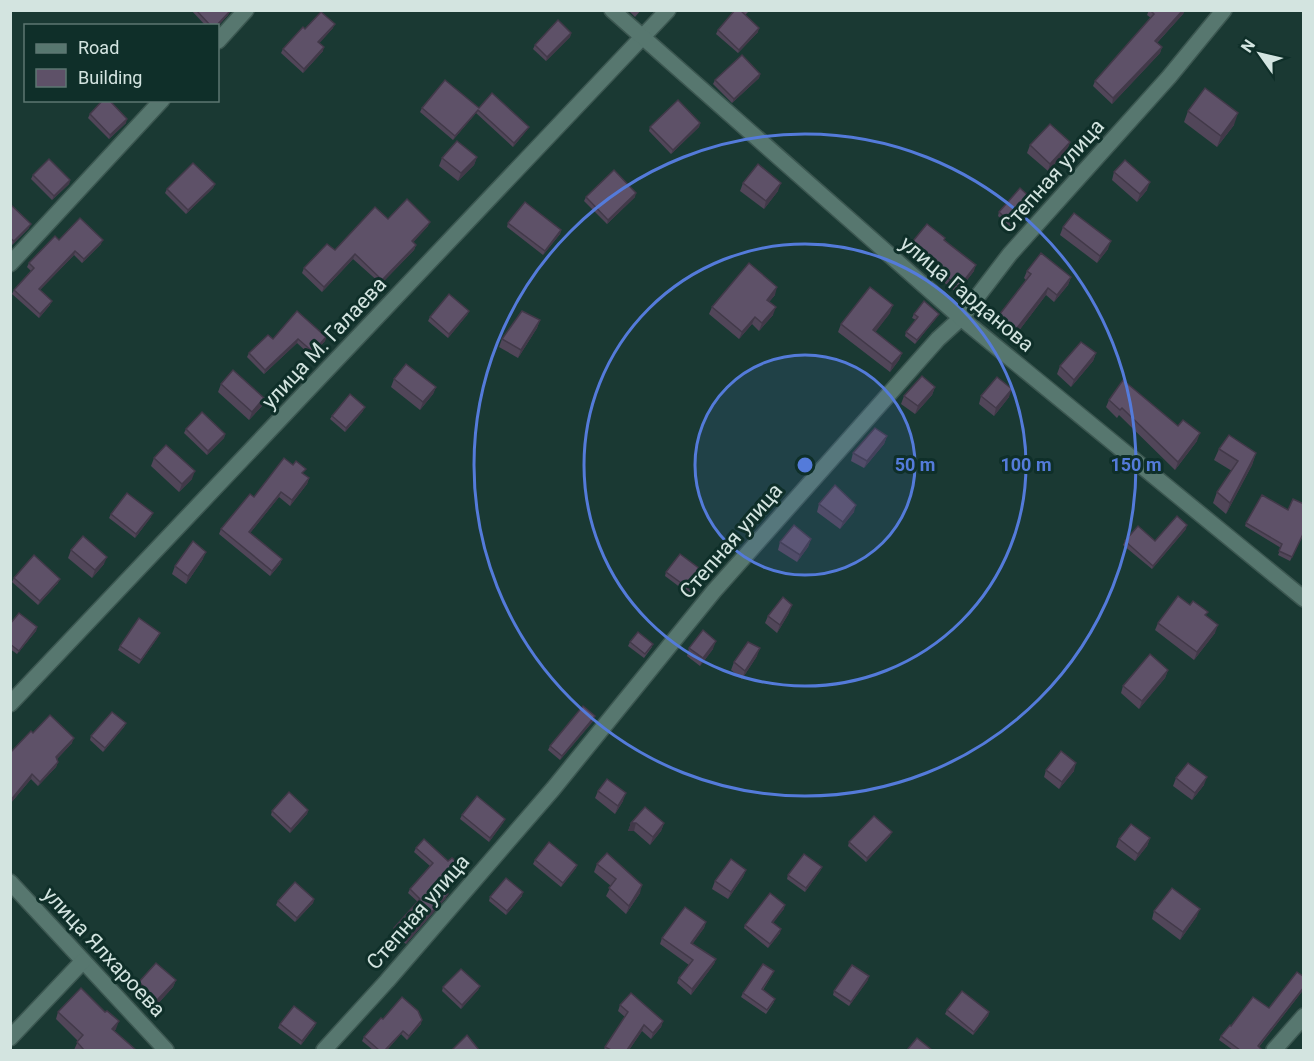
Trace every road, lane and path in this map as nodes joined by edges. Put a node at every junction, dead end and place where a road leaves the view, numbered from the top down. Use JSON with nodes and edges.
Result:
{"nodes":[{"id":1,"x":246,"y":10,"type":"edge"},
{"id":2,"x":612,"y":10,"type":"edge"},
{"id":3,"x":668,"y":10,"type":"edge"},
{"id":4,"x":1224,"y":10,"type":"edge"},
{"id":5,"x":642,"y":38,"type":"junction"},
{"id":6,"x":219,"y":40,"type":"edge"},
{"id":7,"x":160,"y":102,"type":"edge"},
{"id":8,"x":10,"y":264,"type":"edge"},
{"id":9,"x":961,"y":318,"type":"junction"},
{"id":10,"x":1304,"y":599,"type":"edge"},
{"id":11,"x":10,"y":704,"type":"edge"},
{"id":12,"x":10,"y":882,"type":"edge"},
{"id":13,"x":83,"y":961,"type":"junction"},
{"id":14,"x":1304,"y":1016,"type":"edge"},
{"id":15,"x":10,"y":1038,"type":"edge"},
{"id":16,"x":166,"y":1050,"type":"edge"},
{"id":17,"x":324,"y":1050,"type":"edge"},
{"id":18,"x":1274,"y":1050,"type":"edge"}],
"edges":[{"from":1,"to":6,"type":"street"},
{"from":2,"to":5,"type":"street","name":"улица Гарданова"},
{"from":3,"to":5,"type":"street","name":"улица М. Галаева"},
{"from":4,"to":9,"type":"street","name":"Степная улица"},
{"from":5,"to":9,"type":"street","name":"улица Гарданова"},
{"from":5,"to":11,"type":"street","name":"улица М. Галаева"},
{"from":7,"to":8,"type":"street"},
{"from":9,"to":10,"type":"street","name":"улица Гарданова"},
{"from":9,"to":17,"type":"street","name":"Степная улица"},
{"from":12,"to":13,"type":"street","name":"улица Ялхароева"},
{"from":13,"to":15,"type":"street"},
{"from":13,"to":16,"type":"street","name":"улица Ялхароева"},
{"from":14,"to":18,"type":"street"}]}
